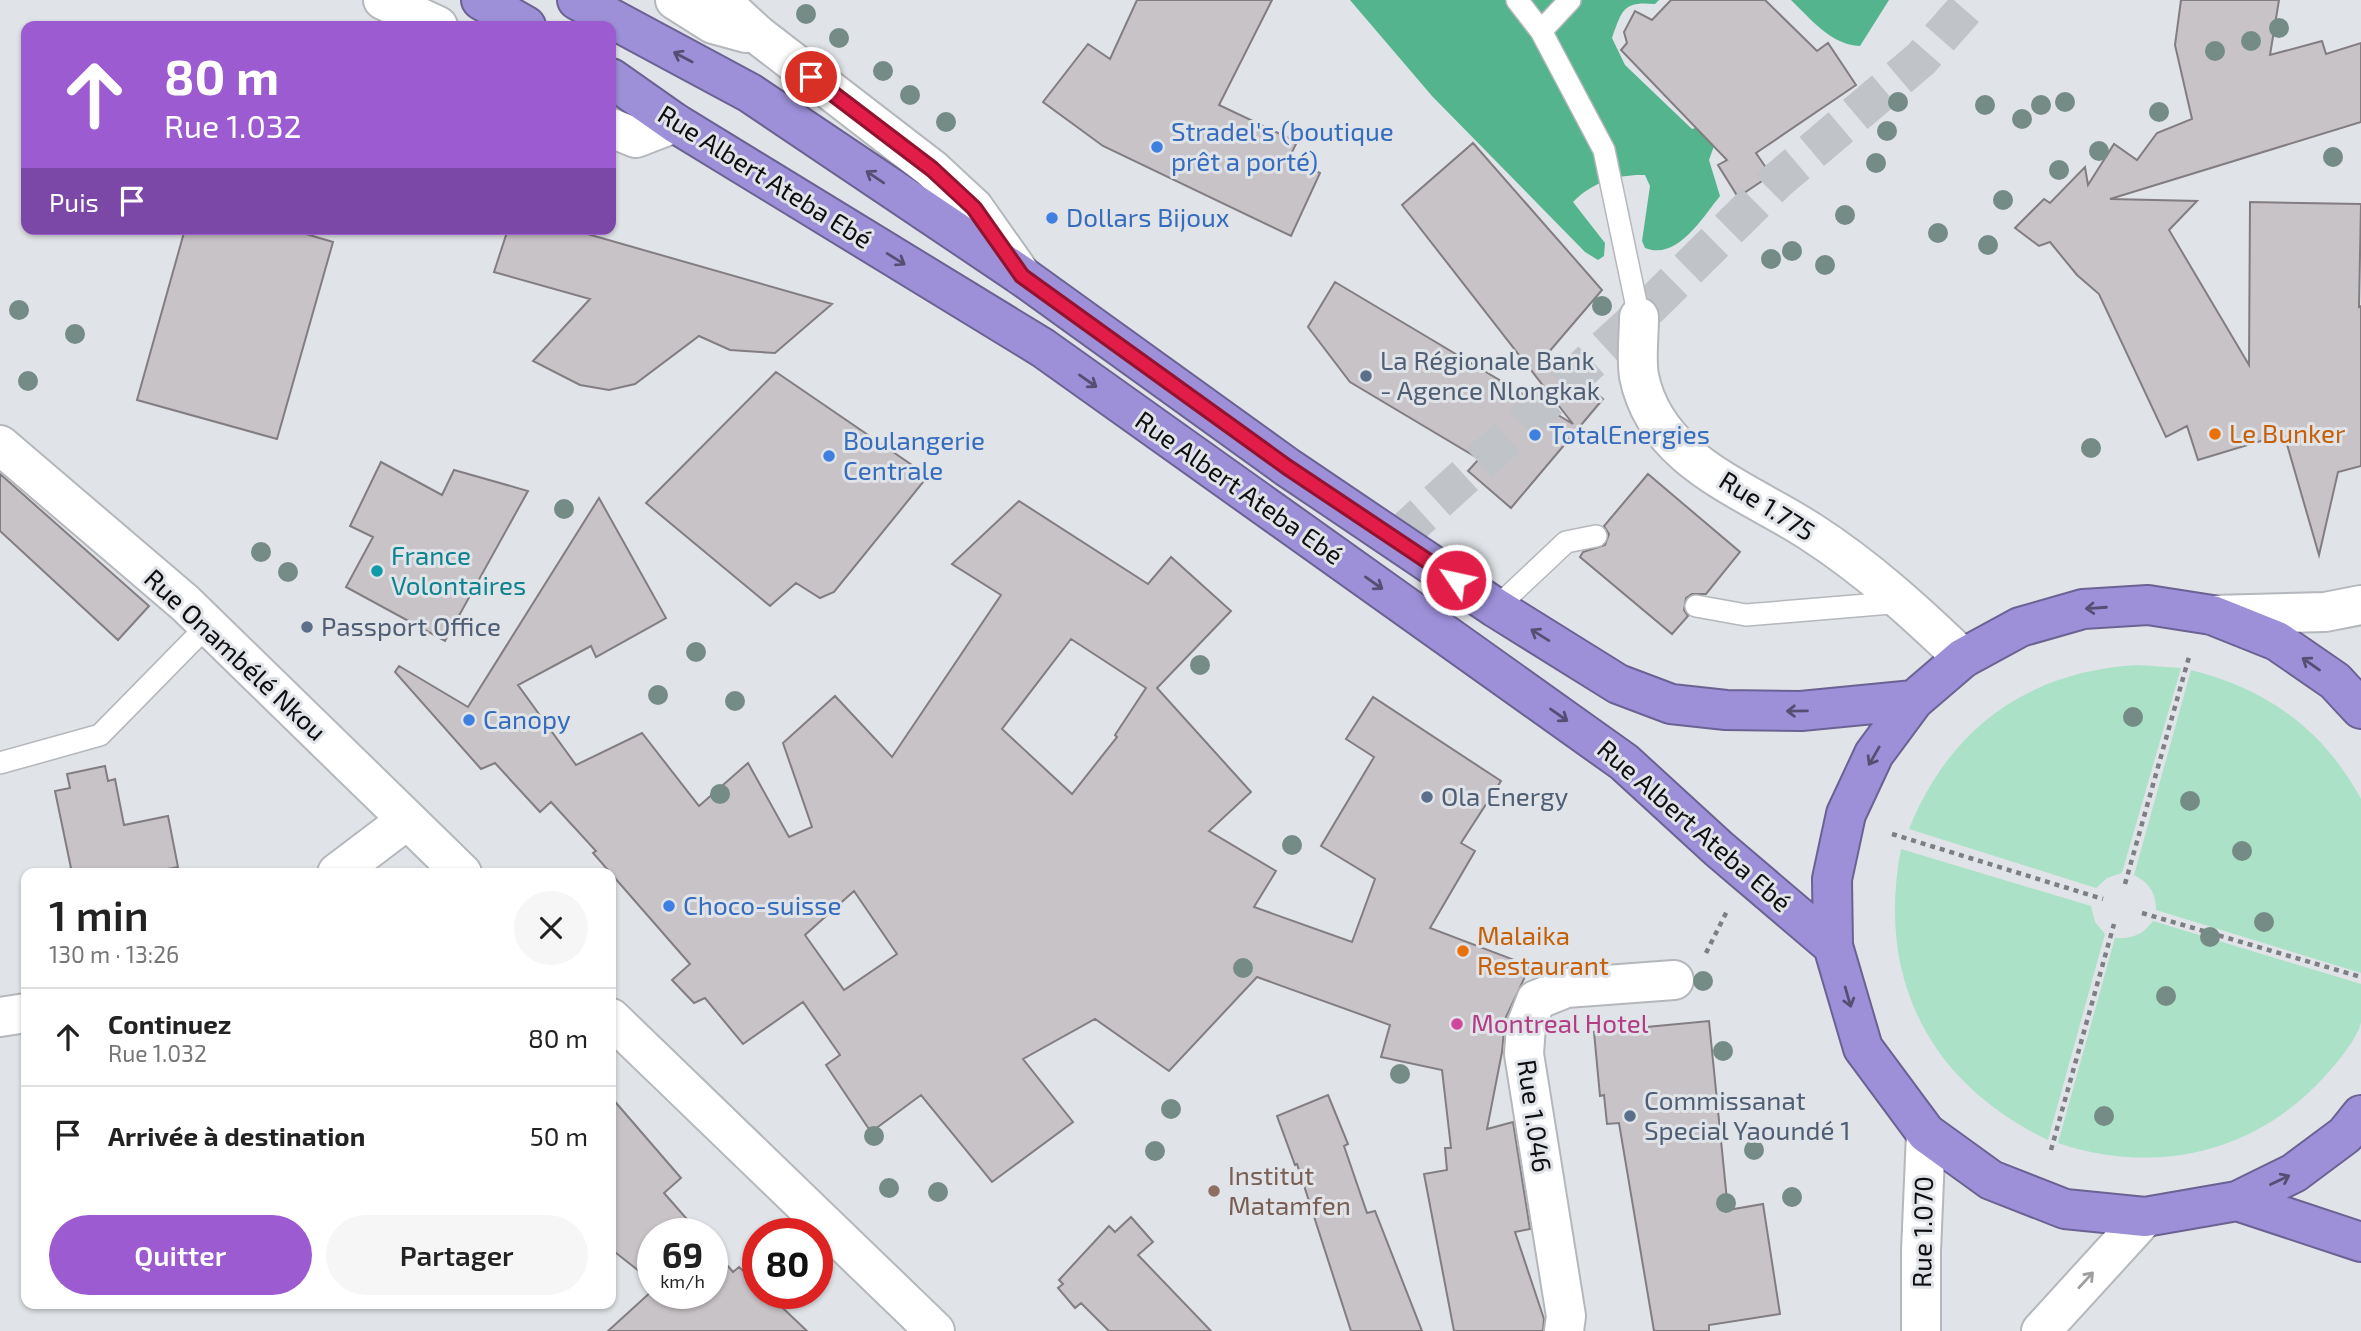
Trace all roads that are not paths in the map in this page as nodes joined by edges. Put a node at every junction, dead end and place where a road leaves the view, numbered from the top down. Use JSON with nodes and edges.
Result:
{"nodes":[{"id":1,"x":383,"y":0,"type":"edge"},
{"id":2,"x":481,"y":0,"type":"edge"},
{"id":3,"x":577,"y":0,"type":"edge"},
{"id":4,"x":675,"y":0,"type":"edge"},
{"id":5,"x":720,"y":0,"type":"edge"},
{"id":6,"x":1517,"y":0,"type":"edge"},
{"id":7,"x":1570,"y":0,"type":"edge"},
{"id":8,"x":427,"y":21,"type":"edge"},
{"id":9,"x":517,"y":21,"type":"edge"},
{"id":10,"x":1541,"y":31,"type":"junction"},
{"id":11,"x":758,"y":35,"type":"junction"},
{"id":12,"x":616,"y":82,"type":"edge"},
{"id":13,"x":675,"y":123,"type":"junction"},
{"id":14,"x":616,"y":130,"type":"edge"},
{"id":15,"x":1022,"y":276,"type":"junction"},
{"id":16,"x":1639,"y":317,"type":"joint"},
{"id":17,"x":0,"y":445,"type":"edge"},
{"id":18,"x":1596,"y":536,"type":"dead end"},
{"id":19,"x":1904,"y":602,"type":"junction"},
{"id":20,"x":2361,"y":605,"type":"edge"},
{"id":21,"x":1696,"y":606,"type":"dead end"},
{"id":22,"x":1496,"y":608,"type":"junction"},
{"id":23,"x":2212,"y":615,"type":"junction"},
{"id":24,"x":208,"y":625,"type":"junction"},
{"id":25,"x":1963,"y":658,"type":"junction"},
{"id":26,"x":1913,"y":700,"type":"junction"},
{"id":27,"x":2361,"y":709,"type":"edge"},
{"id":28,"x":0,"y":763,"type":"edge"},
{"id":29,"x":407,"y":820,"type":"junction"},
{"id":30,"x":344,"y":868,"type":"edge"},
{"id":31,"x":457,"y":868,"type":"edge"},
{"id":32,"x":1833,"y":946,"type":"junction"},
{"id":33,"x":1674,"y":980,"type":"road end"},
{"id":34,"x":21,"y":1014,"type":"edge"},
{"id":35,"x":0,"y":1017,"type":"edge"},
{"id":36,"x":616,"y":1023,"type":"edge"},
{"id":37,"x":2361,"y":1115,"type":"edge"},
{"id":38,"x":1926,"y":1133,"type":"junction"},
{"id":39,"x":2237,"y":1200,"type":"junction"},
{"id":40,"x":2145,"y":1217,"type":"junction"},
{"id":41,"x":2361,"y":1242,"type":"edge"},
{"id":42,"x":935,"y":1331,"type":"edge"},
{"id":43,"x":1564,"y":1331,"type":"edge"},
{"id":44,"x":1921,"y":1331,"type":"edge"},
{"id":45,"x":2041,"y":1331,"type":"edge"}],
"edges":[{"from":1,"to":8,"type":"main road"},
{"from":2,"to":9,"type":"highway"},
{"from":15,"to":3,"type":"highway","name":"Rue Albert Ateba Ebé","one_way":true},
{"from":4,"to":11,"type":"main road"},
{"from":5,"to":11,"type":"main road"},
{"from":6,"to":10,"type":"lane"},
{"from":7,"to":10,"type":"lane"},
{"from":10,"to":16,"type":"lane"},
{"from":11,"to":15,"type":"main road"},
{"from":12,"to":13,"type":"highway","name":"Rue Albert Ateba Ebé"},
{"from":13,"to":14,"type":"main road"},
{"from":13,"to":32,"type":"highway","name":"Rue Albert Ateba Ebé","one_way":true},
{"from":15,"to":22,"type":"highway","name":"Rue Albert Ateba Ebé"},
{"from":16,"to":19,"type":"main road","name":"Rue 1.775"},
{"from":17,"to":24,"type":"main road","name":"Rue Onambélé Nkou"},
{"from":18,"to":22,"type":"lane"},
{"from":19,"to":21,"type":"lane"},
{"from":19,"to":25,"type":"main road","name":"Rue 1.775"},
{"from":20,"to":23,"type":"main road"},
{"from":26,"to":22,"type":"highway","name":"Rue Albert Ateba Ebé","one_way":true},
{"from":23,"to":25,"type":"highway","one_way":true},
{"from":27,"to":23,"type":"highway","one_way":true},
{"from":24,"to":28,"type":"lane"},
{"from":24,"to":29,"type":"main road","name":"Rue Onambélé Nkou"},
{"from":25,"to":26,"type":"highway"},
{"from":26,"to":32,"type":"highway","one_way":true},
{"from":29,"to":30,"type":"main road"},
{"from":29,"to":31,"type":"main road","name":"Rue Onambélé Nkou"},
{"from":32,"to":38,"type":"highway","one_way":true},
{"from":33,"to":43,"type":"main road","name":"Rue 1.046"},
{"from":34,"to":35,"type":"main road"},
{"from":36,"to":42,"type":"main road"},
{"from":39,"to":37,"type":"highway","one_way":true},
{"from":38,"to":40,"type":"highway"},
{"from":38,"to":44,"type":"main road","name":"Rue 1.070"},
{"from":39,"to":40,"type":"highway"},
{"from":39,"to":41,"type":"highway"},
{"from":45,"to":40,"type":"main road","one_way":true}]}
